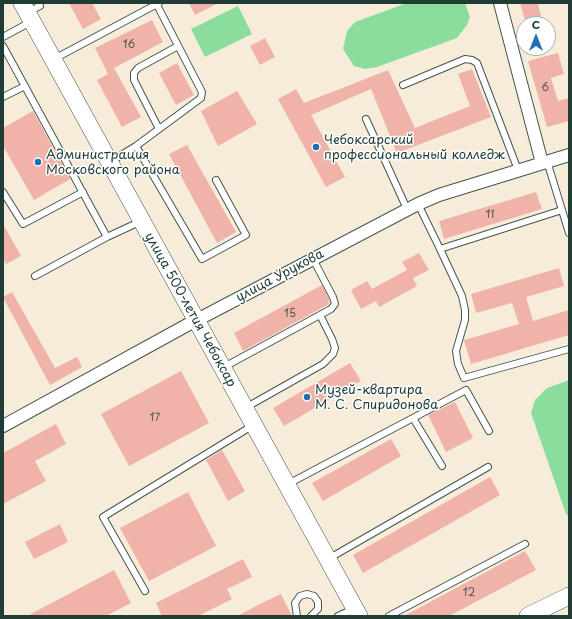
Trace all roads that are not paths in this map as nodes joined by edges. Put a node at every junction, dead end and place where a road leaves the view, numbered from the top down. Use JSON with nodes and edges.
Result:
{"nodes":[{"id":1,"x":500,"y":3,"type":"edge"},
{"id":2,"x":157,"y":4,"type":"edge"},
{"id":3,"x":27,"y":11,"type":"edge"},
{"id":4,"x":3,"y":37,"type":"edge"},
{"id":5,"x":3,"y":46,"type":"edge"},
{"id":6,"x":178,"y":46,"type":"junction"},
{"id":7,"x":49,"y":62,"type":"junction"},
{"id":8,"x":403,"y":85,"type":"dead end"},
{"id":9,"x":25,"y":86,"type":"junction"},
{"id":10,"x":3,"y":97,"type":"edge"},
{"id":11,"x":366,"y":119,"type":"dead end"},
{"id":12,"x":159,"y":129,"type":"junction"},
{"id":13,"x":136,"y":146,"type":"junction"},
{"id":14,"x":569,"y":155,"type":"edge"},
{"id":15,"x":544,"y":162,"type":"junction"},
{"id":16,"x":106,"y":165,"type":"junction"},
{"id":17,"x":518,"y":170,"type":"junction"},
{"id":18,"x":216,"y":180,"type":"dead end"},
{"id":19,"x":3,"y":192,"type":"edge"},
{"id":20,"x":83,"y":192,"type":"junction"},
{"id":21,"x":412,"y":207,"type":"junction"},
{"id":22,"x":562,"y":210,"type":"junction"},
{"id":23,"x":138,"y":223,"type":"junction"},
{"id":24,"x":569,"y":234,"type":"edge"},
{"id":25,"x":107,"y":237,"type":"junction"},
{"id":26,"x":440,"y":249,"type":"junction"},
{"id":27,"x":313,"y":259,"type":"junction"},
{"id":28,"x":34,"y":276,"type":"dead end"},
{"id":29,"x":320,"y":315,"type":"junction"},
{"id":30,"x":192,"y":322,"type":"junction"},
{"id":31,"x":569,"y":349,"type":"edge"},
{"id":32,"x":222,"y":368,"type":"junction"},
{"id":33,"x":241,"y":410,"type":"junction"},
{"id":34,"x":413,"y":418,"type":"junction"},
{"id":35,"x":3,"y":426,"type":"edge"},
{"id":36,"x":250,"y":427,"type":"junction"},
{"id":37,"x":489,"y":431,"type":"dead end"},
{"id":38,"x":442,"y":466,"type":"dead end"},
{"id":39,"x":488,"y":467,"type":"dead end"},
{"id":40,"x":283,"y":487,"type":"junction"},
{"id":41,"x":524,"y":544,"type":"dead end"},
{"id":42,"x":324,"y":561,"type":"junction"},
{"id":43,"x":144,"y":591,"type":"dead end"},
{"id":44,"x":569,"y":596,"type":"edge"},
{"id":45,"x":569,"y":607,"type":"edge"},
{"id":46,"x":349,"y":613,"type":"edge"},
{"id":47,"x":297,"y":616,"type":"edge"},
{"id":48,"x":311,"y":616,"type":"edge"},
{"id":49,"x":389,"y":616,"type":"edge"},
{"id":50,"x":528,"y":616,"type":"edge"},
{"id":51,"x":552,"y":616,"type":"edge"}],
"edges":[{"from":1,"to":15,"type":"street"},
{"from":2,"to":6,"type":"lane"},
{"from":2,"to":7,"type":"lane"},
{"from":3,"to":4,"type":"lane"},
{"from":3,"to":7,"type":"street","name":"улица 500-летия Чебоксар"},
{"from":5,"to":9,"type":"lane"},
{"from":6,"to":12,"type":"lane"},
{"from":6,"to":12,"type":"lane"},
{"from":7,"to":16,"type":"street","name":"улица 500-летия Чебоксар"},
{"from":8,"to":17,"type":"lane"},
{"from":9,"to":10,"type":"lane"},
{"from":9,"to":20,"type":"lane"},
{"from":11,"to":21,"type":"lane"},
{"from":12,"to":13,"type":"lane"},
{"from":13,"to":16,"type":"lane"},
{"from":13,"to":18,"type":"lane"},
{"from":14,"to":15,"type":"street","name":"улица Урукова"},
{"from":15,"to":17,"type":"street","name":"улица Урукова"},
{"from":15,"to":22,"type":"lane"},
{"from":16,"to":23,"type":"street","name":"улица 500-летия Чебоксар"},
{"from":17,"to":21,"type":"street","name":"улица Урукова"},
{"from":19,"to":20,"type":"lane"},
{"from":20,"to":25,"type":"lane"},
{"from":21,"to":26,"type":"lane"},
{"from":21,"to":27,"type":"street","name":"улица Урукова"},
{"from":22,"to":24,"type":"lane"},
{"from":22,"to":26,"type":"lane"},
{"from":23,"to":25,"type":"lane"},
{"from":23,"to":30,"type":"street","name":"улица 500-летия Чебоксар"},
{"from":25,"to":28,"type":"lane"},
{"from":26,"to":31,"type":"lane"},
{"from":27,"to":29,"type":"lane"},
{"from":27,"to":30,"type":"street","name":"улица Урукова"},
{"from":29,"to":32,"type":"lane"},
{"from":29,"to":33,"type":"lane"},
{"from":30,"to":32,"type":"street","name":"улица 500-летия Чебоксар"},
{"from":30,"to":33,"type":"street","name":"улица 500-летия Чебоксар"},
{"from":30,"to":35,"type":"street","name":"улица Урукова"},
{"from":32,"to":33,"type":"street","name":"улица 500-летия Чебоксар"},
{"from":33,"to":36,"type":"street","name":"улица 500-летия Чебоксар"},
{"from":34,"to":37,"type":"lane"},
{"from":34,"to":38,"type":"lane"},
{"from":34,"to":40,"type":"lane"},
{"from":36,"to":40,"type":"street","name":"улица 500-летия Чебоксар"},
{"from":36,"to":43,"type":"lane"},
{"from":39,"to":42,"type":"lane"},
{"from":40,"to":42,"type":"street","name":"улица 500-летия Чебоксар"},
{"from":41,"to":49,"type":"lane"},
{"from":42,"to":46,"type":"street","name":"улица 500-летия Чебоксар"},
{"from":44,"to":50,"type":"street"},
{"from":45,"to":51,"type":"street"},
{"from":47,"to":48,"type":"lane"}]}
